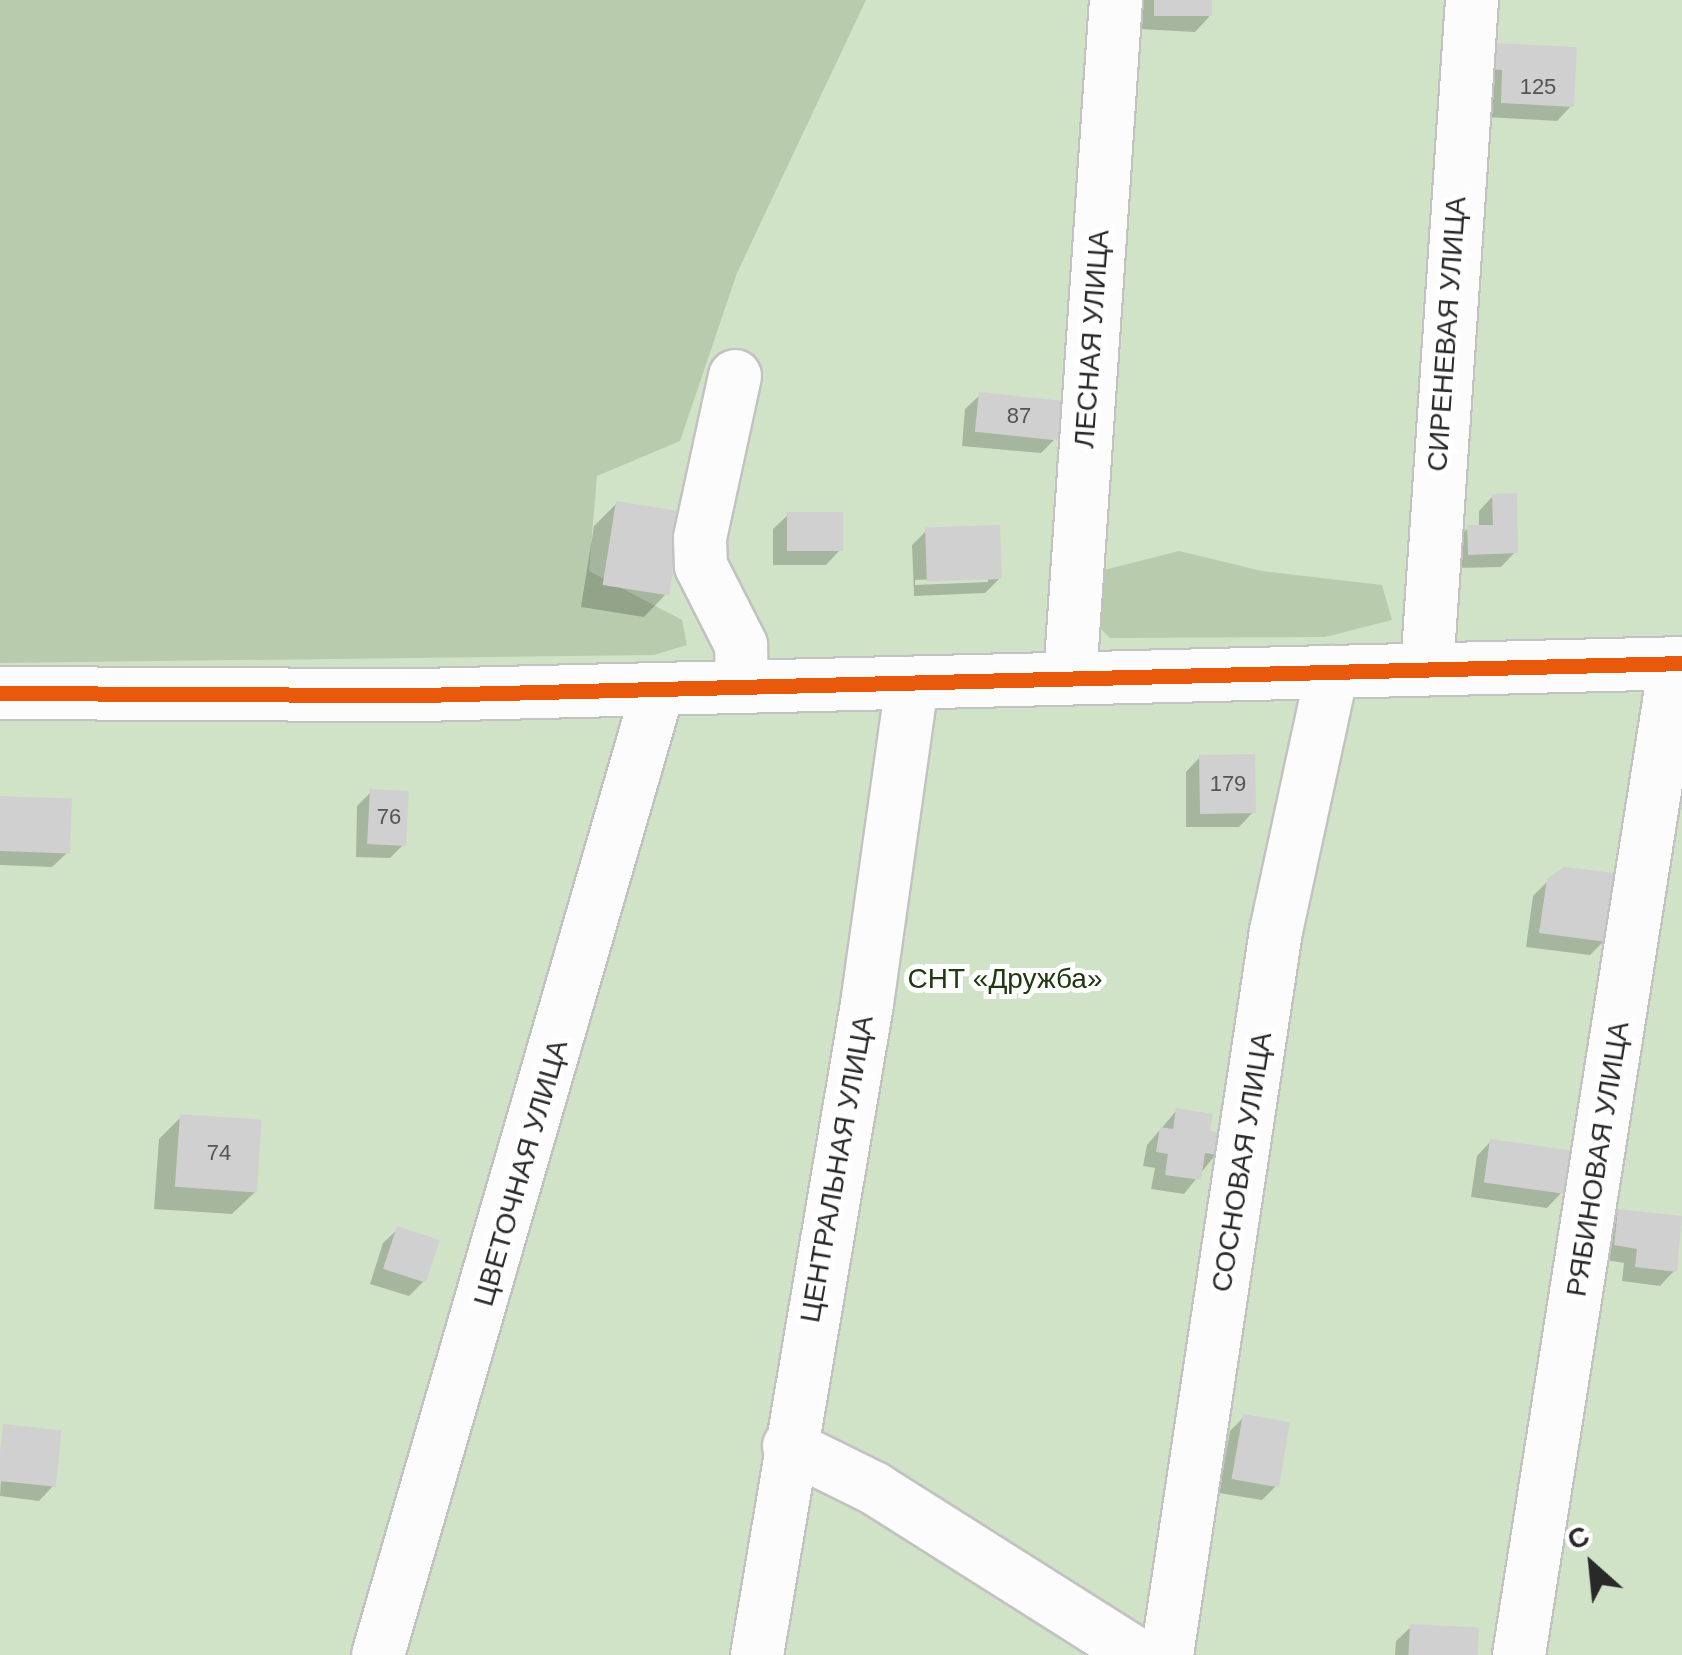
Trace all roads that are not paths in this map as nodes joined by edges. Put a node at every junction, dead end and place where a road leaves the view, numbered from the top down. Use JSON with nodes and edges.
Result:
{"nodes":[{"id":1,"x":1116,"y":0,"type":"edge"},
{"id":2,"x":1472,"y":0,"type":"edge"},
{"id":3,"x":735,"y":376,"type":"dead end"},
{"id":4,"x":1679,"y":663,"type":"edge"},
{"id":5,"x":1427,"y":669,"type":"junction"},
{"id":6,"x":1332,"y":672,"type":"junction"},
{"id":7,"x":1070,"y":678,"type":"junction"},
{"id":8,"x":912,"y":683,"type":"junction"},
{"id":9,"x":742,"y":687,"type":"junction"},
{"id":10,"x":658,"y":690,"type":"junction"},
{"id":11,"x":0,"y":693,"type":"edge"},
{"id":12,"x":789,"y":1446,"type":"junction"},
{"id":13,"x":378,"y":1655,"type":"edge"},
{"id":14,"x":757,"y":1655,"type":"edge"},
{"id":15,"x":1138,"y":1655,"type":"edge"},
{"id":16,"x":1168,"y":1655,"type":"edge"},
{"id":17,"x":1519,"y":1655,"type":"edge"}],
"edges":[{"from":1,"to":7,"type":"street","name":"ЛЕСНАЯ УЛИЦА"},
{"from":2,"to":5,"type":"street","name":"СИРЕНЕВАЯ УЛИЦА"},
{"from":3,"to":9,"type":"street"},
{"from":4,"to":5,"type":"street"},
{"from":4,"to":17,"type":"street","name":"РЯБИНОВАЯ УЛИЦА"},
{"from":5,"to":6,"type":"street"},
{"from":6,"to":7,"type":"street"},
{"from":6,"to":16,"type":"street","name":"СОСНОВАЯ УЛИЦА"},
{"from":7,"to":8,"type":"street"},
{"from":8,"to":9,"type":"street"},
{"from":8,"to":12,"type":"street","name":"ЦЕНТРАЛЬНАЯ УЛИЦА"},
{"from":9,"to":10,"type":"street"},
{"from":10,"to":11,"type":"street"},
{"from":10,"to":13,"type":"street","name":"ЦВЕТОЧНАЯ УЛИЦА"},
{"from":12,"to":14,"type":"street","name":"ЦЕНТРАЛЬНАЯ УЛИЦА"},
{"from":12,"to":15,"type":"street"}]}
